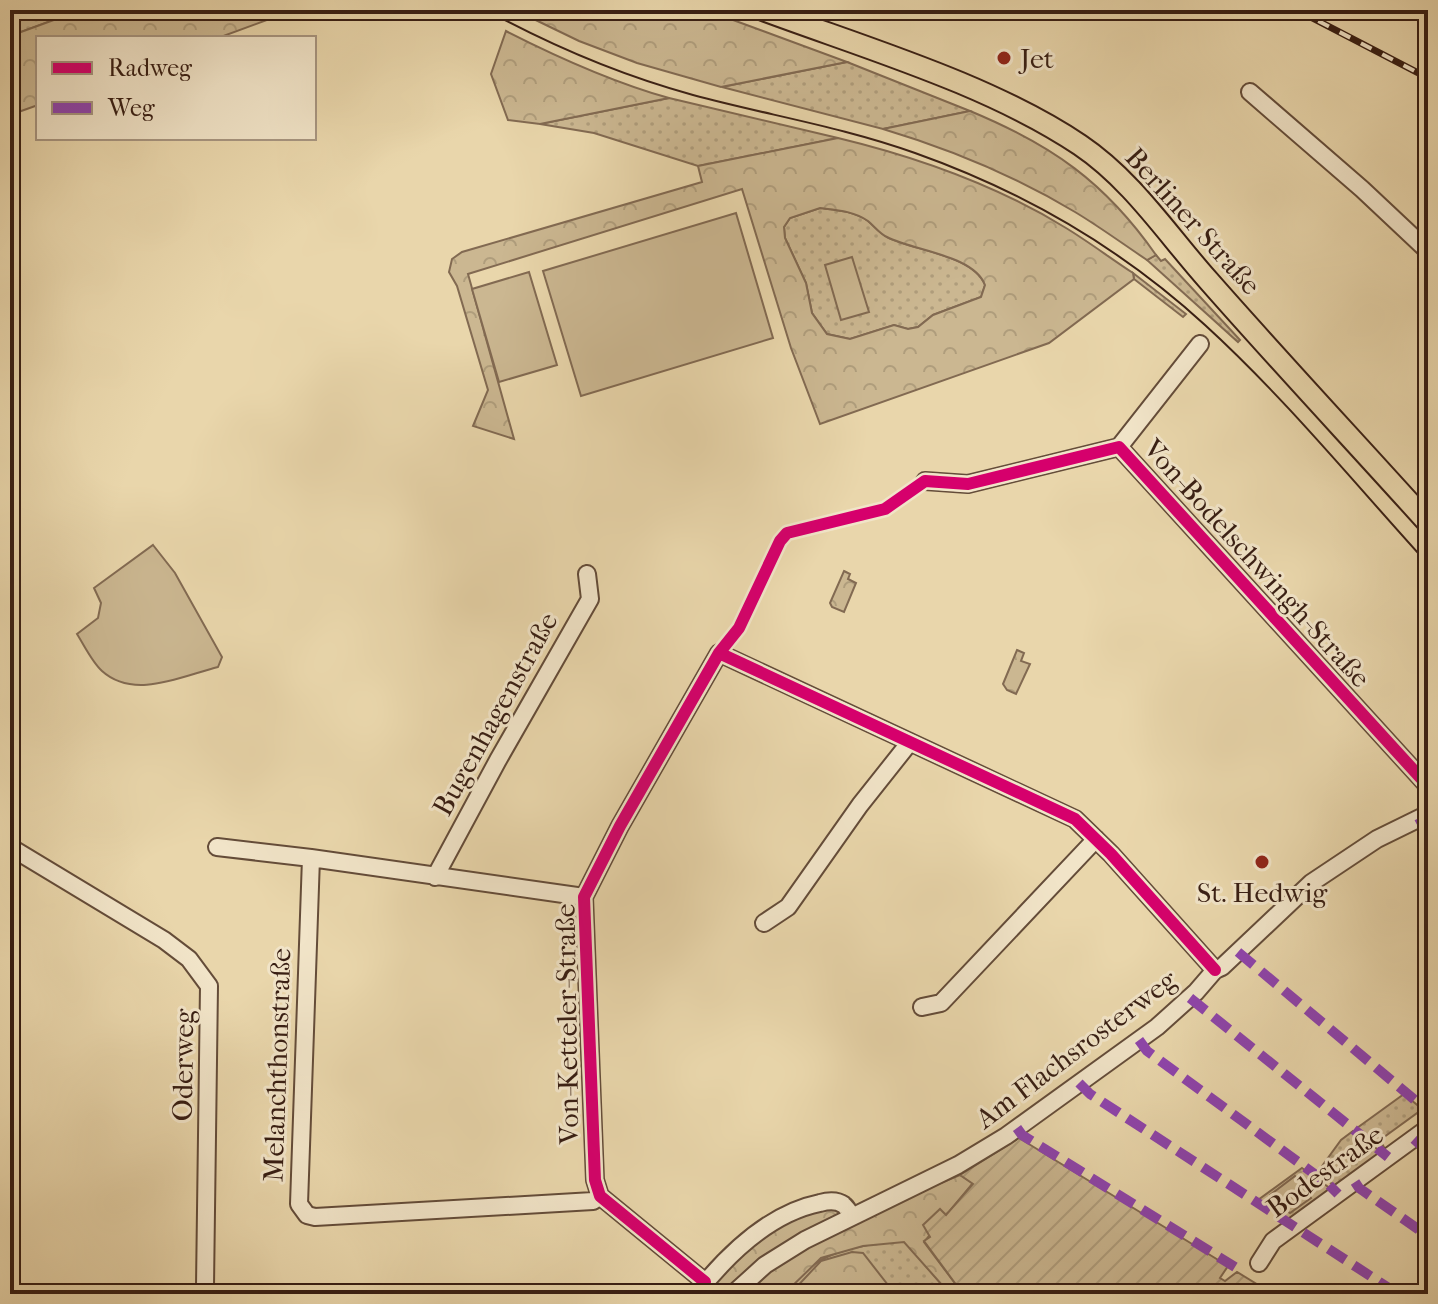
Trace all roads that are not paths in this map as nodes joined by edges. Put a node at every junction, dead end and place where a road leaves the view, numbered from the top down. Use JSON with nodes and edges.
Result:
{"nodes":[{"id":1,"x":763,"y":10,"type":"edge"},
{"id":2,"x":1250,"y":92,"type":"dead end"},
{"id":3,"x":1428,"y":251,"type":"edge"},
{"id":4,"x":1200,"y":344,"type":"dead end"},
{"id":5,"x":1119,"y":447,"type":"junction"},
{"id":6,"x":925,"y":481,"type":"dead end"},
{"id":7,"x":1428,"y":523,"type":"edge"},
{"id":8,"x":587,"y":574,"type":"dead end"},
{"id":9,"x":910,"y":742,"type":"junction"},
{"id":10,"x":1428,"y":786,"type":"edge"},
{"id":11,"x":1428,"y":814,"type":"edge"},
{"id":12,"x":1096,"y":839,"type":"junction"},
{"id":13,"x":10,"y":847,"type":"edge"},
{"id":14,"x":217,"y":847,"type":"dead end"},
{"id":15,"x":311,"y":858,"type":"junction"},
{"id":16,"x":435,"y":877,"type":"junction"},
{"id":17,"x":584,"y":897,"type":"junction"},
{"id":18,"x":764,"y":923,"type":"dead end"},
{"id":19,"x":1215,"y":970,"type":"junction"},
{"id":20,"x":922,"y":1007,"type":"dead end"},
{"id":21,"x":1428,"y":1128,"type":"edge"},
{"id":22,"x":600,"y":1196,"type":"junction"},
{"id":23,"x":851,"y":1215,"type":"junction"},
{"id":24,"x":1259,"y":1263,"type":"dead end"},
{"id":25,"x":700,"y":1288,"type":"edge"},
{"id":26,"x":207,"y":1294,"type":"edge"},
{"id":27,"x":733,"y":1294,"type":"edge"}],
"edges":[{"from":1,"to":7,"type":"main road","name":"Berliner Straße"},
{"from":2,"to":3,"type":"street"},
{"from":4,"to":5,"type":"street"},
{"from":5,"to":6,"type":"street","name":"Von-Bodelschwingh-Straße"},
{"from":5,"to":10,"type":"street","name":"Von-Bodelschwingh-Straße"},
{"from":8,"to":16,"type":"street","name":"Bugenhagenstraße"},
{"from":9,"to":12,"type":"street","name":"Von-Ketteler-Straße"},
{"from":9,"to":17,"type":"street","name":"Von-Ketteler-Straße"},
{"from":9,"to":18,"type":"street"},
{"from":11,"to":19,"type":"street","name":"Am Flachsrosterweg"},
{"from":12,"to":19,"type":"street","name":"Von-Ketteler-Straße"},
{"from":12,"to":20,"type":"street"},
{"from":13,"to":26,"type":"street","name":"Oderweg"},
{"from":14,"to":15,"type":"street"},
{"from":15,"to":16,"type":"street"},
{"from":15,"to":22,"type":"street","name":"Melanchthonstraße"},
{"from":16,"to":17,"type":"street"},
{"from":17,"to":22,"type":"street","name":"Von-Ketteler-Straße"},
{"from":19,"to":23,"type":"street","name":"Am Flachsrosterweg"},
{"from":21,"to":24,"type":"street","name":"Bodestraße"},
{"from":22,"to":25,"type":"street"},
{"from":23,"to":25,"type":"street"},
{"from":23,"to":27,"type":"street","name":"Am Flachsrosterweg"}]}
